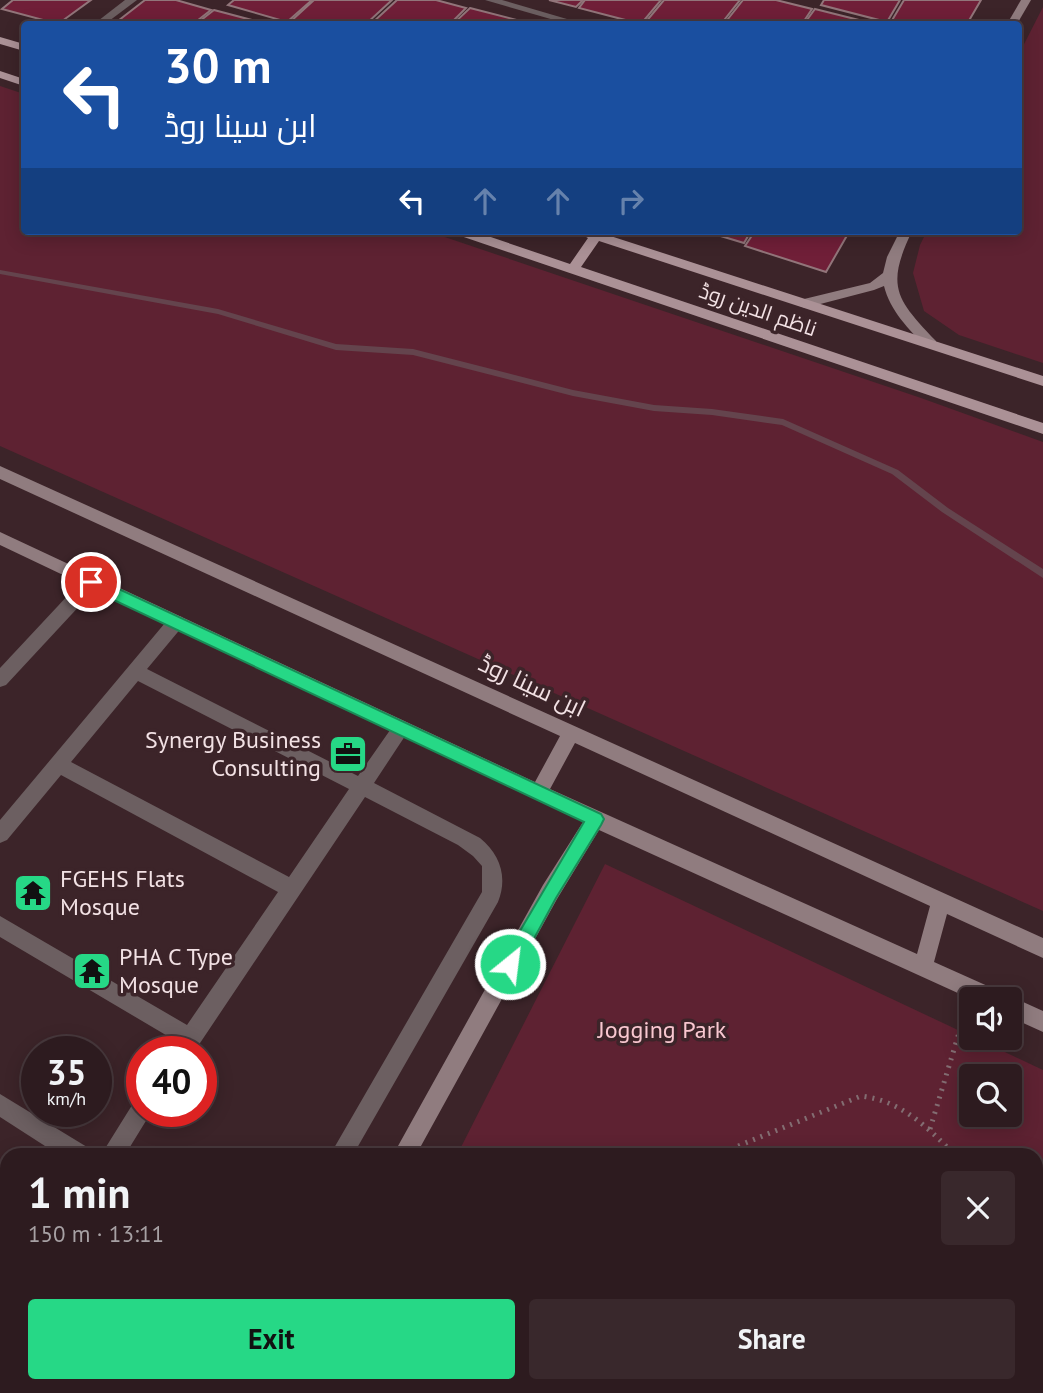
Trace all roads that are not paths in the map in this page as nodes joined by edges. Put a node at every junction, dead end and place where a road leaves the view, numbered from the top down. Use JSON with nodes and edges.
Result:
{"nodes":[{"id":1,"x":132,"y":0,"type":"edge"},
{"id":2,"x":490,"y":0,"type":"edge"},
{"id":3,"x":1026,"y":0,"type":"edge"},
{"id":4,"x":103,"y":21,"type":"edge"},
{"id":5,"x":568,"y":21,"type":"edge"},
{"id":6,"x":1014,"y":21,"type":"edge"},
{"id":7,"x":0,"y":40,"type":"edge"},
{"id":8,"x":21,"y":47,"type":"edge"},
{"id":9,"x":0,"y":74,"type":"edge"},
{"id":10,"x":21,"y":82,"type":"edge"},
{"id":11,"x":472,"y":235,"type":"edge"},
{"id":12,"x":593,"y":235,"type":"edge"},
{"id":13,"x":904,"y":235,"type":"edge"},
{"id":14,"x":596,"y":236,"type":"junction"},
{"id":15,"x":573,"y":269,"type":"junction"},
{"id":16,"x":889,"y":275,"type":"junction"},
{"id":17,"x":805,"y":303,"type":"junction"},
{"id":18,"x":931,"y":344,"type":"junction"},
{"id":19,"x":1043,"y":382,"type":"edge"},
{"id":20,"x":1043,"y":429,"type":"edge"},
{"id":21,"x":0,"y":472,"type":"edge"},
{"id":22,"x":0,"y":538,"type":"edge"},
{"id":23,"x":91,"y":582,"type":"junction"},
{"id":24,"x":176,"y":622,"type":"junction"},
{"id":25,"x":135,"y":671,"type":"junction"},
{"id":26,"x":0,"y":680,"type":"edge"},
{"id":27,"x":401,"y":728,"type":"junction"},
{"id":28,"x":571,"y":733,"type":"junction"},
{"id":29,"x":58,"y":764,"type":"junction"},
{"id":30,"x":361,"y":785,"type":"junction"},
{"id":31,"x":539,"y":792,"type":"junction"},
{"id":32,"x":595,"y":819,"type":"junction"},
{"id":33,"x":0,"y":834,"type":"edge"},
{"id":34,"x":290,"y":888,"type":"junction"},
{"id":35,"x":942,"y":901,"type":"junction"},
{"id":36,"x":0,"y":926,"type":"edge"},
{"id":37,"x":1043,"y":948,"type":"edge"},
{"id":38,"x":923,"y":967,"type":"junction"},
{"id":39,"x":968,"y":987,"type":"edge"},
{"id":40,"x":1022,"y":1012,"type":"edge"},
{"id":41,"x":1043,"y":1022,"type":"edge"},
{"id":42,"x":172,"y":1036,"type":"edge"},
{"id":43,"x":192,"y":1036,"type":"edge"},
{"id":44,"x":0,"y":1105,"type":"edge"},
{"id":45,"x":131,"y":1127,"type":"edge"},
{"id":46,"x":68,"y":1148,"type":"edge"},
{"id":47,"x":117,"y":1148,"type":"edge"},
{"id":48,"x":345,"y":1148,"type":"edge"},
{"id":49,"x":408,"y":1148,"type":"edge"}],
"edges":[{"from":1,"to":4,"type":"street"},
{"from":2,"to":5,"type":"street"},
{"from":3,"to":6,"type":"main road"},
{"from":7,"to":8,"type":"main road"},
{"from":9,"to":10,"type":"main road"},
{"from":11,"to":15,"type":"main road","name":"ناظم الدین روڈ"},
{"from":12,"to":14,"type":"main road","name":"ناظم الدین روڈ"},
{"from":13,"to":16,"type":"main road"},
{"from":14,"to":15,"type":"main road"},
{"from":14,"to":17,"type":"main road","name":"ناظم الدین روڈ"},
{"from":15,"to":20,"type":"main road","name":"ناظم الدین روڈ"},
{"from":16,"to":17,"type":"main road"},
{"from":16,"to":18,"type":"main road"},
{"from":17,"to":18,"type":"main road","name":"ناظم الدین روڈ"},
{"from":18,"to":19,"type":"main road","name":"ناظم الدین روڈ"},
{"from":21,"to":28,"type":"main road","name":"ابن سینا روڈ"},
{"from":22,"to":23,"type":"main road"},
{"from":23,"to":24,"type":"main road"},
{"from":23,"to":26,"type":"street"},
{"from":24,"to":25,"type":"street"},
{"from":24,"to":27,"type":"main road"},
{"from":25,"to":29,"type":"street"},
{"from":25,"to":30,"type":"street"},
{"from":27,"to":30,"type":"street"},
{"from":27,"to":31,"type":"main road"},
{"from":28,"to":31,"type":"main road"},
{"from":28,"to":35,"type":"main road","name":"ابن سینا روڈ"},
{"from":29,"to":33,"type":"street"},
{"from":29,"to":34,"type":"street"},
{"from":30,"to":34,"type":"street"},
{"from":30,"to":48,"type":"street"},
{"from":31,"to":32,"type":"main road"},
{"from":32,"to":38,"type":"main road"},
{"from":32,"to":49,"type":"main road"},
{"from":34,"to":43,"type":"street"},
{"from":35,"to":37,"type":"main road","name":"ابن سینا روڈ"},
{"from":35,"to":38,"type":"main road"},
{"from":36,"to":42,"type":"street"},
{"from":38,"to":39,"type":"main road"},
{"from":40,"to":41,"type":"main road"},
{"from":44,"to":46,"type":"street"},
{"from":45,"to":47,"type":"street"}]}
